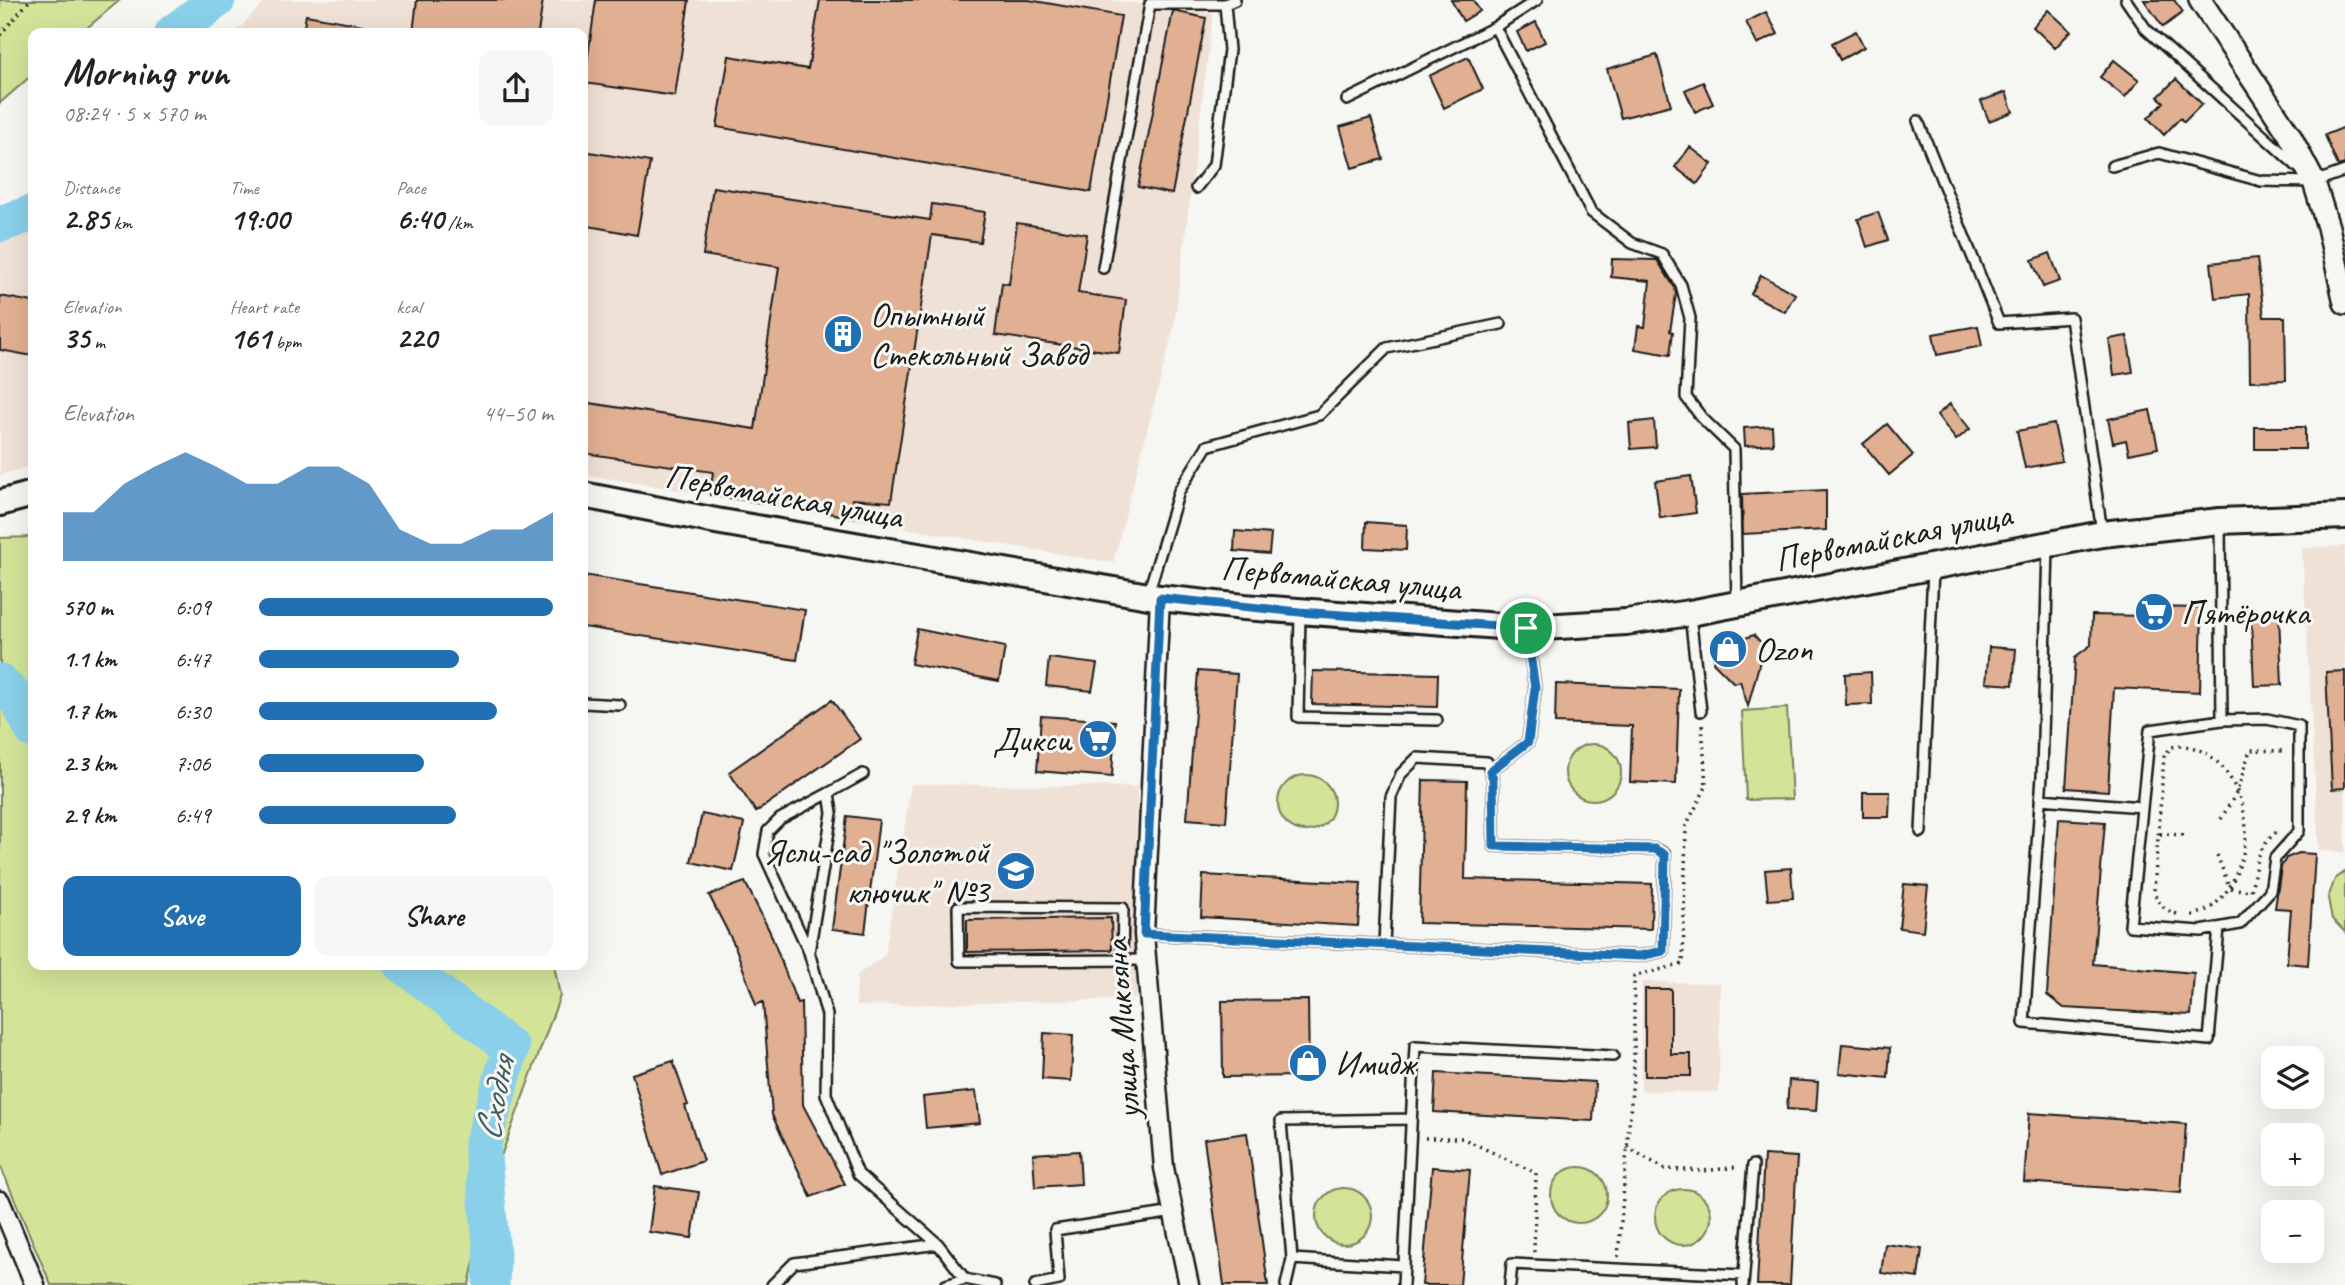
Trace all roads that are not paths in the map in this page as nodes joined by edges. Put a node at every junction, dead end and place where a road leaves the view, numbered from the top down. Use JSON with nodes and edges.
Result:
{"nodes":[{"id":1,"x":1235,"y":0,"type":"edge"},
{"id":2,"x":1537,"y":0,"type":"edge"},
{"id":3,"x":2126,"y":0,"type":"edge"},
{"id":4,"x":2200,"y":0,"type":"edge"},
{"id":5,"x":1225,"y":4,"type":"junction"},
{"id":6,"x":1495,"y":27,"type":"junction"},
{"id":7,"x":1346,"y":100,"type":"dead end"},
{"id":8,"x":1918,"y":121,"type":"dead end"},
{"id":9,"x":2112,"y":166,"type":"dead end"},
{"id":10,"x":2345,"y":171,"type":"edge"},
{"id":11,"x":2314,"y":182,"type":"junction"},
{"id":12,"x":1196,"y":188,"type":"dead end"},
{"id":13,"x":1103,"y":268,"type":"dead end"},
{"id":14,"x":2345,"y":303,"type":"edge"},
{"id":15,"x":1501,"y":324,"type":"dead end"},
{"id":16,"x":28,"y":495,"type":"edge"},
{"id":17,"x":588,"y":496,"type":"edge"},
{"id":18,"x":2,"y":503,"type":"edge"},
{"id":19,"x":2345,"y":516,"type":"edge"},
{"id":20,"x":2220,"y":522,"type":"junction"},
{"id":21,"x":2102,"y":534,"type":"junction"},
{"id":22,"x":2048,"y":542,"type":"junction"},
{"id":23,"x":1934,"y":564,"type":"junction"},
{"id":24,"x":1154,"y":596,"type":"junction"},
{"id":25,"x":1737,"y":604,"type":"junction"},
{"id":26,"x":1300,"y":612,"type":"junction"},
{"id":27,"x":1690,"y":613,"type":"junction"},
{"id":28,"x":1526,"y":628,"type":"junction"},
{"id":29,"x":588,"y":704,"type":"edge"},
{"id":30,"x":620,"y":705,"type":"dead end"},
{"id":31,"x":1701,"y":711,"type":"dead end"},
{"id":32,"x":1437,"y":720,"type":"dead end"},
{"id":33,"x":2222,"y":720,"type":"junction"},
{"id":34,"x":1490,"y":771,"type":"junction"},
{"id":35,"x":863,"y":775,"type":"dead end"},
{"id":36,"x":829,"y":793,"type":"junction"},
{"id":37,"x":2040,"y":799,"type":"junction"},
{"id":38,"x":2142,"y":807,"type":"junction"},
{"id":39,"x":1921,"y":832,"type":"dead end"},
{"id":40,"x":2219,"y":928,"type":"junction"},
{"id":41,"x":1144,"y":934,"type":"junction"},
{"id":42,"x":1384,"y":944,"type":"junction"},
{"id":43,"x":809,"y":952,"type":"junction"},
{"id":44,"x":1122,"y":960,"type":"junction"},
{"id":45,"x":1147,"y":960,"type":"junction"},
{"id":46,"x":1613,"y":1056,"type":"dead end"},
{"id":47,"x":1411,"y":1119,"type":"junction"},
{"id":48,"x":1753,"y":1165,"type":"road end"},
{"id":49,"x":0,"y":1201,"type":"edge"},
{"id":50,"x":1174,"y":1212,"type":"junction"},
{"id":51,"x":938,"y":1244,"type":"junction"},
{"id":52,"x":1292,"y":1259,"type":"junction"},
{"id":53,"x":1404,"y":1266,"type":"junction"},
{"id":54,"x":965,"y":1279,"type":"junction"},
{"id":55,"x":1743,"y":1280,"type":"edge"},
{"id":56,"x":1040,"y":1284,"type":"edge"},
{"id":57,"x":35,"y":1285,"type":"edge"},
{"id":58,"x":772,"y":1285,"type":"edge"},
{"id":59,"x":946,"y":1285,"type":"edge"},
{"id":60,"x":995,"y":1285,"type":"edge"},
{"id":61,"x":1189,"y":1285,"type":"edge"},
{"id":62,"x":1286,"y":1285,"type":"edge"},
{"id":63,"x":1402,"y":1285,"type":"edge"},
{"id":64,"x":1510,"y":1285,"type":"edge"}],
"edges":[{"from":1,"to":5,"type":"lane"},
{"from":2,"to":6,"type":"lane"},
{"from":3,"to":11,"type":"lane"},
{"from":4,"to":11,"type":"street"},
{"from":5,"to":12,"type":"lane"},
{"from":5,"to":13,"type":"lane"},
{"from":6,"to":7,"type":"lane"},
{"from":6,"to":25,"type":"lane"},
{"from":8,"to":21,"type":"lane"},
{"from":9,"to":11,"type":"lane"},
{"from":10,"to":11,"type":"lane"},
{"from":11,"to":14,"type":"street"},
{"from":15,"to":24,"type":"lane"},
{"from":16,"to":18,"type":"main road"},
{"from":17,"to":24,"type":"main road","name":"Первомайская улица"},
{"from":19,"to":20,"type":"main road","name":"Первомайская улица"},
{"from":20,"to":21,"type":"main road","name":"Первомайская улица"},
{"from":20,"to":33,"type":"lane"},
{"from":21,"to":22,"type":"main road","name":"Первомайская улица"},
{"from":22,"to":23,"type":"main road","name":"Первомайская улица"},
{"from":22,"to":37,"type":"lane"},
{"from":23,"to":25,"type":"main road","name":"Первомайская улица"},
{"from":23,"to":39,"type":"lane"},
{"from":24,"to":26,"type":"main road","name":"Первомайская улица"},
{"from":24,"to":41,"type":"street","name":"улица Микояна"},
{"from":25,"to":27,"type":"main road","name":"Первомайская улица"},
{"from":26,"to":28,"type":"main road","name":"Первомайская улица"},
{"from":26,"to":32,"type":"lane"},
{"from":27,"to":28,"type":"main road","name":"Первомайская улица"},
{"from":27,"to":31,"type":"lane"},
{"from":28,"to":34,"type":"lane"},
{"from":29,"to":30,"type":"lane"},
{"from":33,"to":38,"type":"lane"},
{"from":33,"to":40,"type":"lane"},
{"from":34,"to":42,"type":"lane"},
{"from":34,"to":42,"type":"lane"},
{"from":35,"to":36,"type":"lane"},
{"from":36,"to":43,"type":"lane"},
{"from":36,"to":43,"type":"lane"},
{"from":37,"to":38,"type":"lane"},
{"from":37,"to":40,"type":"lane"},
{"from":38,"to":40,"type":"lane"},
{"from":41,"to":42,"type":"lane"},
{"from":41,"to":45,"type":"street","name":"улица Микояна"},
{"from":43,"to":51,"type":"lane"},
{"from":44,"to":44,"type":"lane"},
{"from":44,"to":45,"type":"lane"},
{"from":45,"to":50,"type":"street","name":"улица Микояна"},
{"from":46,"to":47,"type":"lane"},
{"from":47,"to":52,"type":"lane"},
{"from":47,"to":53,"type":"lane"},
{"from":48,"to":55,"type":"lane"},
{"from":49,"to":57,"type":"street"},
{"from":50,"to":56,"type":"lane"},
{"from":50,"to":61,"type":"street","name":"улица Микояна"},
{"from":51,"to":54,"type":"lane"},
{"from":51,"to":58,"type":"lane"},
{"from":52,"to":53,"type":"lane"},
{"from":52,"to":62,"type":"lane"},
{"from":53,"to":63,"type":"lane"},
{"from":54,"to":59,"type":"lane"},
{"from":54,"to":60,"type":"lane"},
{"from":55,"to":64,"type":"lane"}]}
